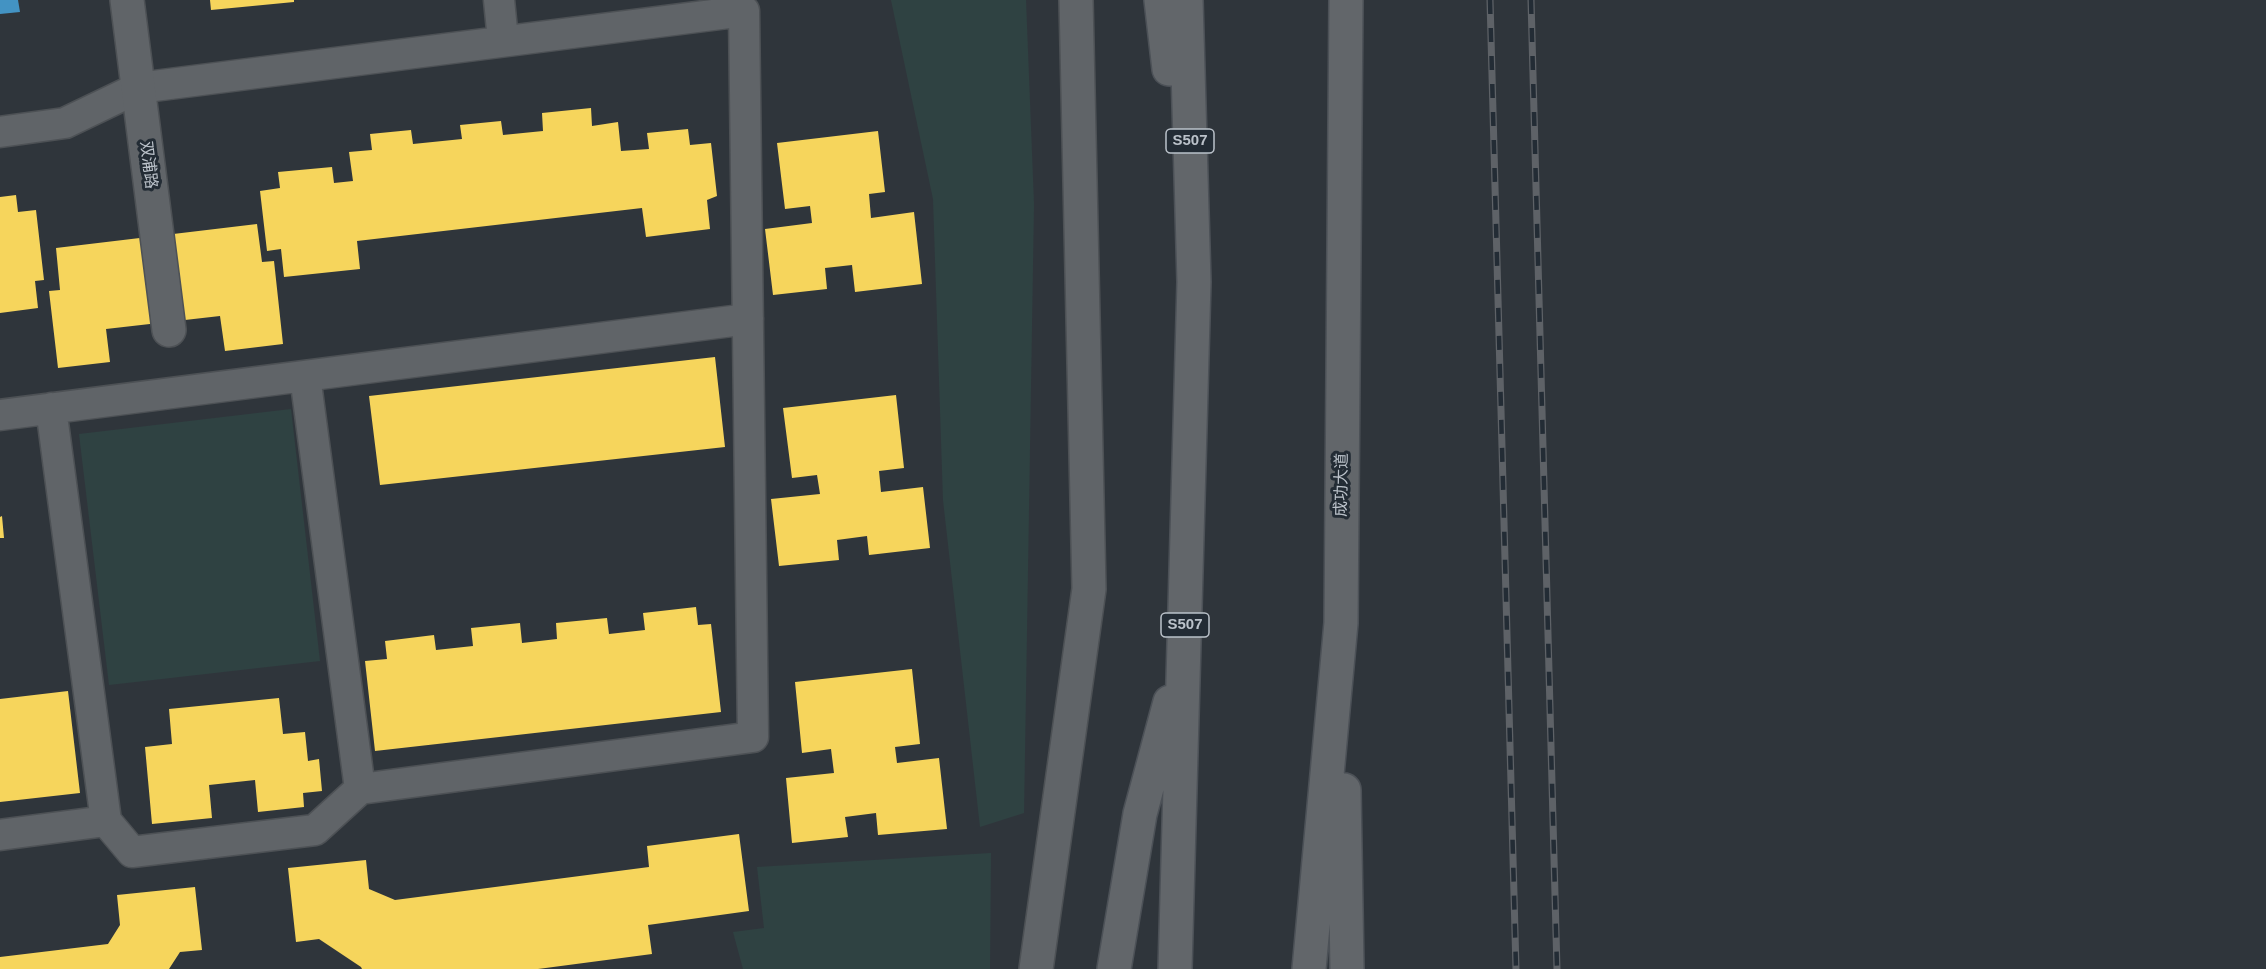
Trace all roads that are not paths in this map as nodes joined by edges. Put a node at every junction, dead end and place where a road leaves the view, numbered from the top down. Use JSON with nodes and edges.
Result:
{"nodes":[{"id":1,"x":126,"y":0,"type":"edge"},
{"id":2,"x":499,"y":0,"type":"edge"},
{"id":3,"x":1076,"y":0,"type":"edge"},
{"id":4,"x":1161,"y":0,"type":"edge"},
{"id":5,"x":1186,"y":0,"type":"edge"},
{"id":6,"x":1346,"y":0,"type":"edge"},
{"id":7,"x":504,"y":40,"type":"junction"},
{"id":8,"x":138,"y":88,"type":"junction"},
{"id":9,"x":0,"y":132,"type":"edge"},
{"id":10,"x":1194,"y":282,"type":"junction"},
{"id":11,"x":748,"y":319,"type":"junction"},
{"id":12,"x":169,"y":330,"type":"dead end"},
{"id":13,"x":305,"y":376,"type":"junction"},
{"id":14,"x":51,"y":408,"type":"junction"},
{"id":15,"x":0,"y":414,"type":"edge"},
{"id":16,"x":1341,"y":623,"type":"junction"},
{"id":17,"x":1184,"y":648,"type":"junction"},
{"id":18,"x":360,"y":789,"type":"junction"},
{"id":19,"x":106,"y":821,"type":"junction"},
{"id":20,"x":0,"y":835,"type":"edge"},
{"id":21,"x":1036,"y":969,"type":"edge"},
{"id":22,"x":1114,"y":969,"type":"edge"},
{"id":23,"x":1175,"y":969,"type":"edge"},
{"id":24,"x":1309,"y":969,"type":"edge"},
{"id":25,"x":1347,"y":969,"type":"edge"}],
"edges":[{"from":1,"to":8,"type":"street","name":"双浦路"},
{"from":2,"to":7,"type":"lane"},
{"from":3,"to":21,"type":"street"},
{"from":4,"to":10,"type":"highway"},
{"from":5,"to":10,"type":"highway","number":"S507"},
{"from":6,"to":16,"type":"highway","name":"成功大道"},
{"from":7,"to":8,"type":"lane"},
{"from":7,"to":11,"type":"lane"},
{"from":8,"to":9,"type":"lane"},
{"from":8,"to":12,"type":"street","name":"双浦路"},
{"from":10,"to":17,"type":"highway","number":"S507"},
{"from":11,"to":13,"type":"lane"},
{"from":11,"to":18,"type":"lane"},
{"from":13,"to":14,"type":"lane"},
{"from":13,"to":18,"type":"lane"},
{"from":14,"to":15,"type":"lane"},
{"from":14,"to":19,"type":"lane"},
{"from":16,"to":24,"type":"highway","name":"成功大道"},
{"from":16,"to":25,"type":"highway"},
{"from":17,"to":22,"type":"highway"},
{"from":17,"to":23,"type":"highway","number":"S507"},
{"from":18,"to":19,"type":"lane"},
{"from":19,"to":20,"type":"lane"}]}
